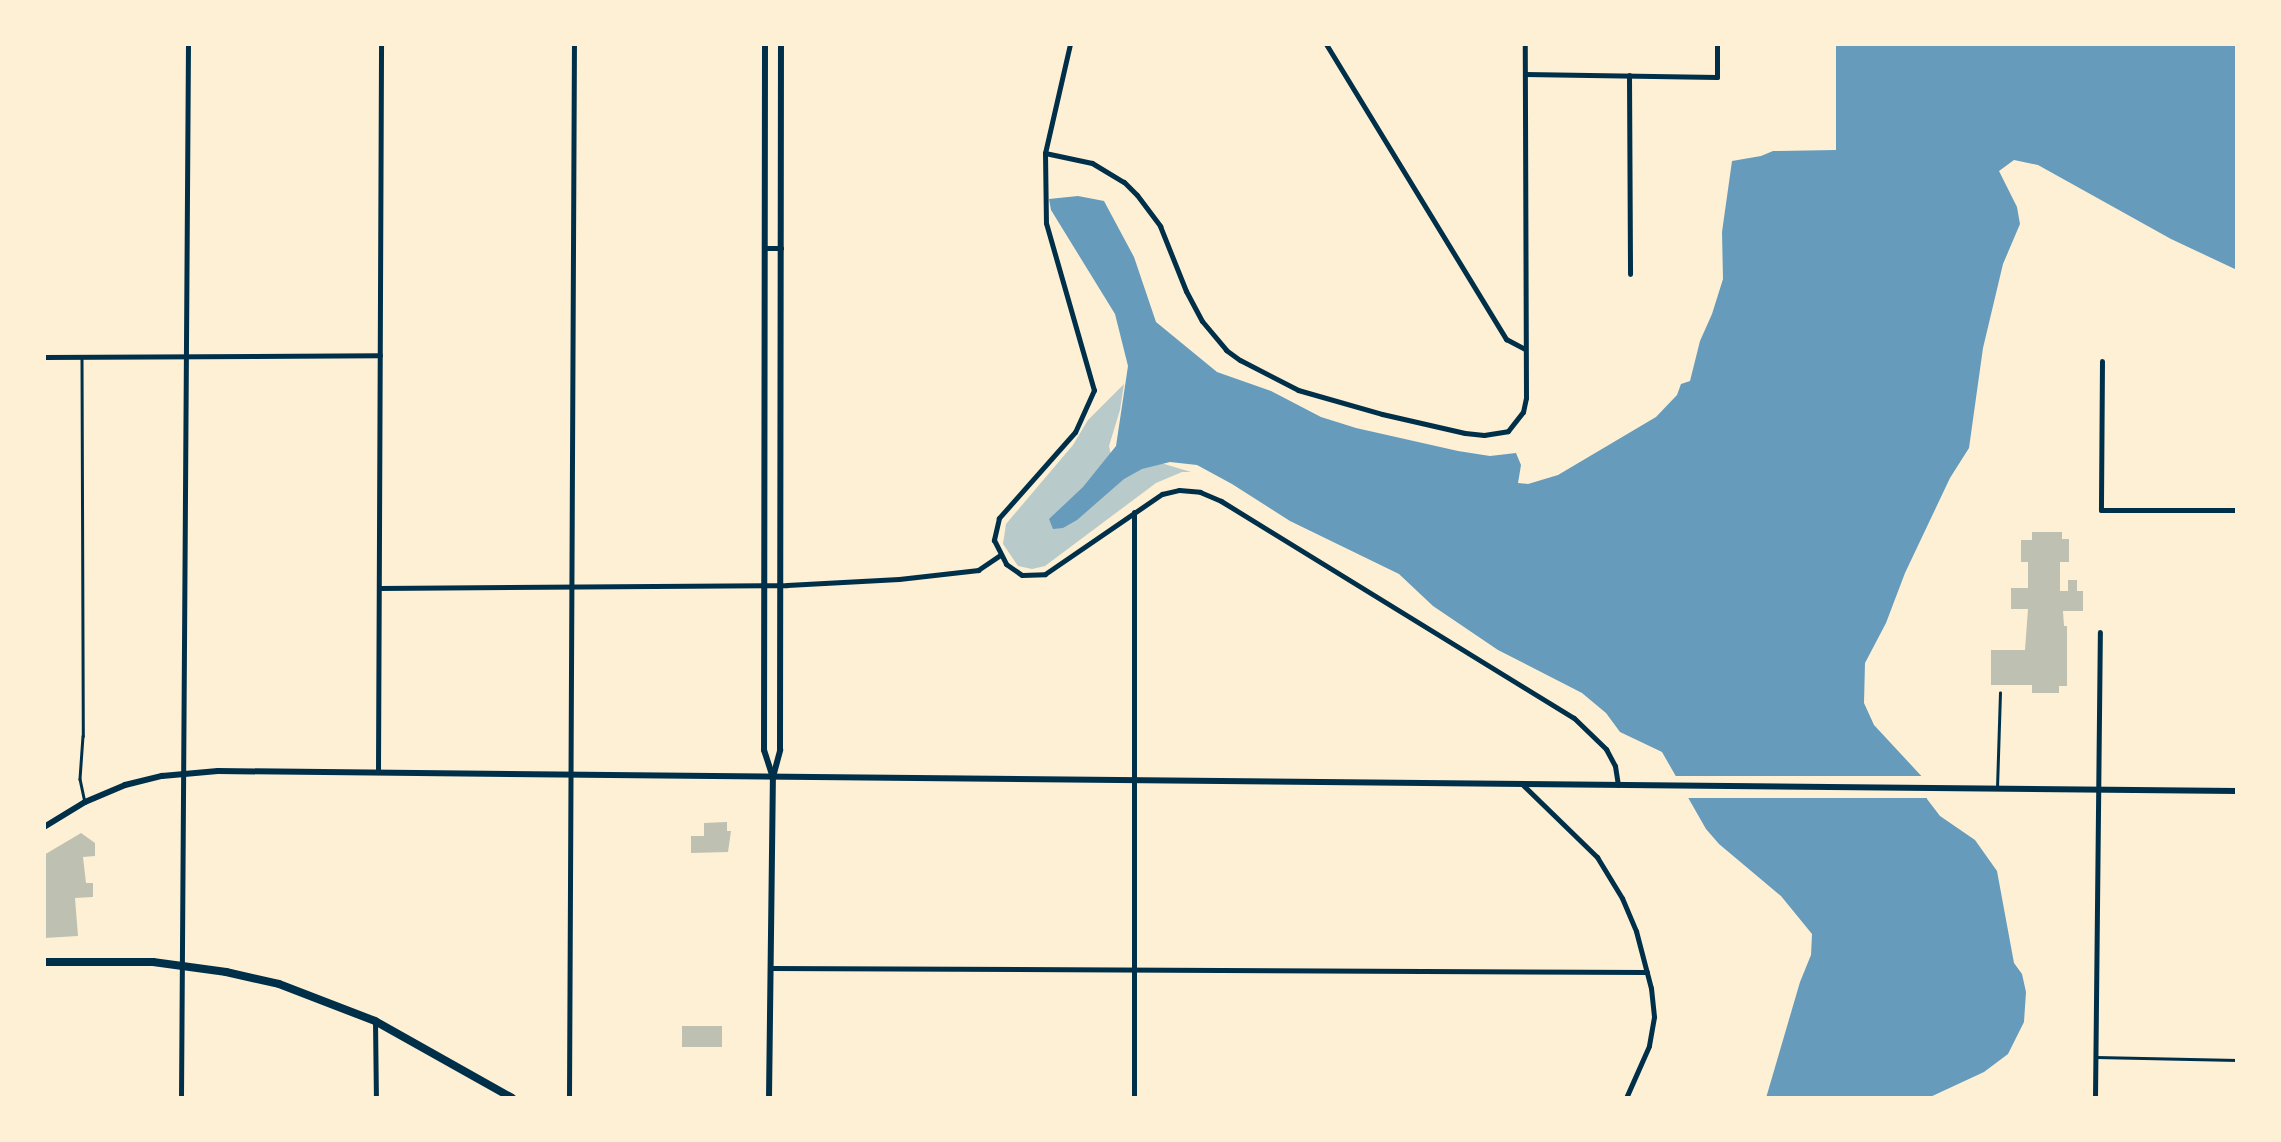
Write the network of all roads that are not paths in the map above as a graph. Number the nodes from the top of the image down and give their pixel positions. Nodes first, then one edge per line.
1 (188, 44) edge
2 (381, 44) edge
3 (574, 44) edge
4 (765, 44) edge
5 (781, 44) edge
6 (1070, 44) edge
7 (1326, 44) edge
8 (1525, 44) edge
9 (1717, 44) edge
10 (1525, 74) junction
11 (1629, 75) junction
12 (1045, 153) junction
13 (765, 248) junction
14 (781, 248) junction
15 (1630, 274) dead end
16 (1526, 349) junction
17 (380, 355) junction
18 (187, 356) junction
19 (44, 357) edge
20 (82, 357) junction
21 (2102, 361) dead end
22 (2237, 510) edge
23 (1135, 512) junction
24 (1000, 555) junction
25 (764, 585) junction
26 (780, 585) junction
27 (573, 586) junction
28 (379, 587) junction
29 (2100, 632) dead end
30 (2000, 693) dead end
31 (377, 772) junction
32 (183, 773) junction
33 (571, 775) junction
34 (773, 777) junction
35 (1135, 780) junction
36 (1522, 784) junction
37 (1618, 785) junction
38 (1997, 788) junction
39 (2098, 790) junction
40 (2237, 791) edge
41 (85, 802) junction
42 (44, 827) edge
43 (44, 962) edge
44 (183, 965) junction
45 (770, 968) junction
46 (1134, 968) junction
47 (1647, 972) junction
48 (375, 1021) junction
49 (2096, 1057) junction
50 (2237, 1060) edge
51 (181, 1098) edge
52 (376, 1098) edge
53 (512, 1098) edge
54 (569, 1098) edge
55 (769, 1098) edge
56 (1134, 1098) edge
57 (1626, 1098) edge
58 (2095, 1098) edge

1 - 18 street
2 - 17 street
3 - 27 street
4 - 13 street
5 - 14 street
6 - 12 street
7 - 16 street
8 - 10 street
9 - 11 street
10 - 11 street
10 - 16 street
11 - 15 street
12 - 16 street
12 - 24 street
13 - 14 street
13 - 25 street
14 - 26 street
17 - 18 street
17 - 28 street
18 - 20 street
18 - 32 street
19 - 20 street
20 - 41 lane
21 - 22 street
23 - 24 street
23 - 35 street
23 - 37 street
24 - 26 street
25 - 26 street
25 - 27 street
25 - 34 street
26 - 34 street
27 - 28 street
27 - 33 street
28 - 31 street
29 - 39 street
30 - 38 lane
31 - 32 street
31 - 33 street
32 - 41 street
32 - 44 street
33 - 34 street
33 - 54 street
34 - 35 street
34 - 45 street
35 - 36 street
35 - 46 street
36 - 37 street
36 - 47 street
37 - 38 street
38 - 39 street
39 - 40 street
39 - 49 street
41 - 42 street
43 - 44 main road
44 - 48 main road
44 - 51 street
45 - 46 street
45 - 55 street
46 - 47 street
46 - 56 street
47 - 57 street
48 - 52 street
48 - 53 main road
49 - 50 lane
49 - 58 street

